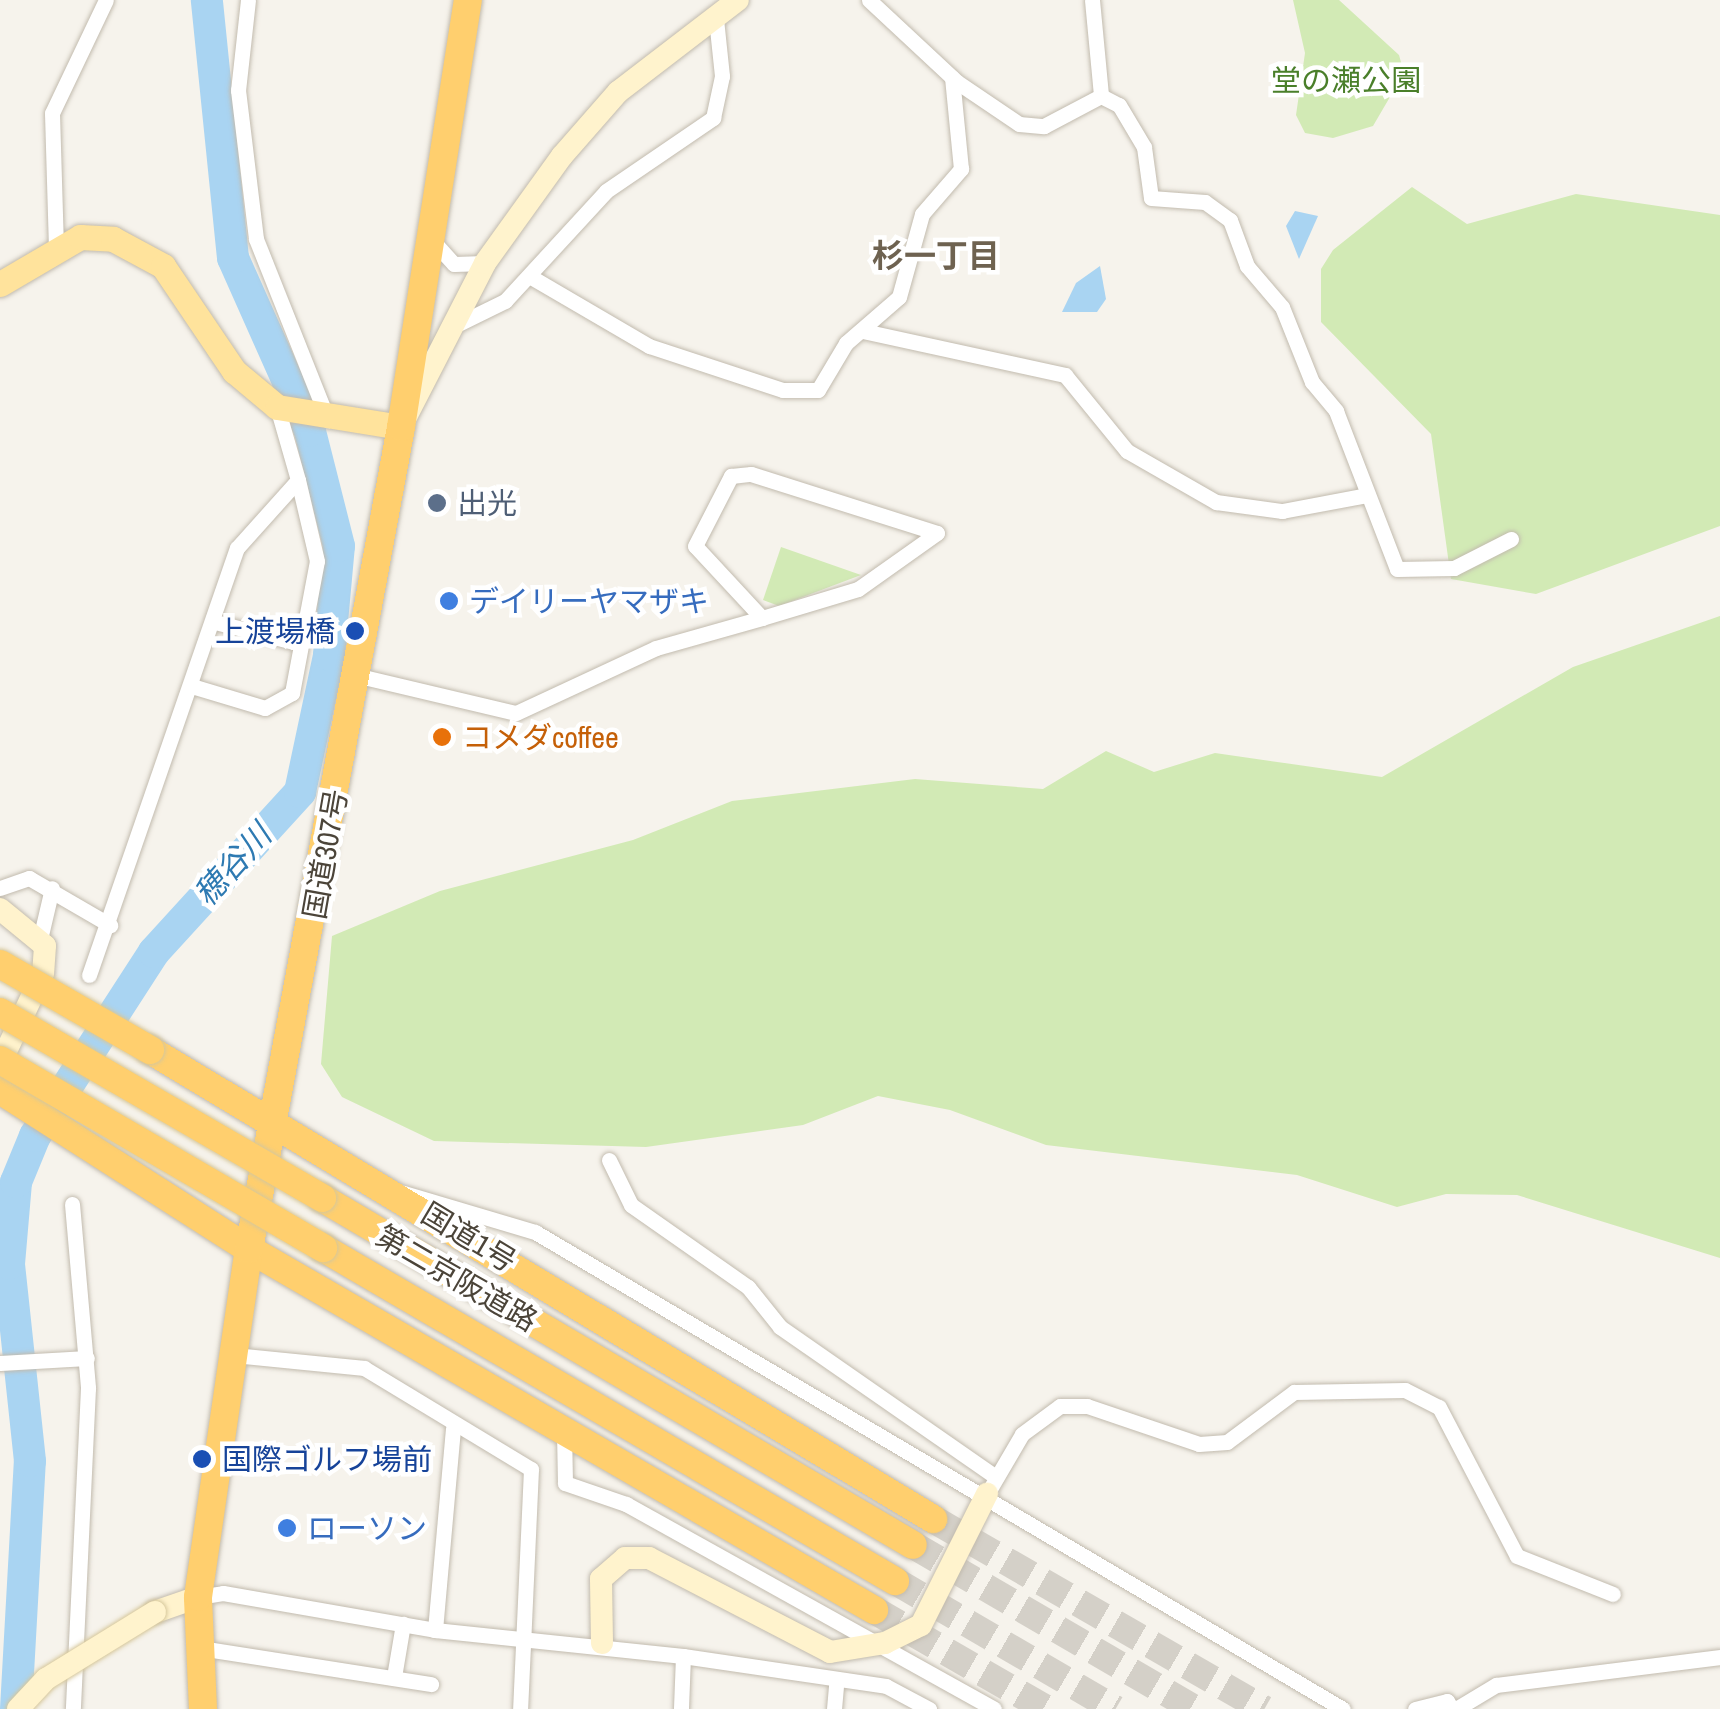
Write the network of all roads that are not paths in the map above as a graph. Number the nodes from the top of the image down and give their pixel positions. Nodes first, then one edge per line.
1 (106, 0) edge
2 (248, 0) edge
3 (468, 0) edge
4 (738, 0) edge
5 (869, 0) edge
6 (1092, 0) edge
7 (716, 19) junction
8 (952, 77) junction
9 (1101, 96) junction
10 (428, 233) junction
11 (56, 248) junction
12 (485, 264) junction
13 (532, 277) junction
14 (0, 284) edge
15 (456, 324) junction
16 (863, 331) junction
17 (277, 407) junction
18 (328, 420) junction
19 (401, 427) junction
20 (298, 480) junction
21 (1367, 495) junction
22 (1511, 538) dead end
23 (762, 618) junction
24 (215, 622) junction
25 (301, 644) junction
26 (355, 675) junction
27 (196, 687) junction
28 (0, 888) edge
29 (52, 888) junction
30 (0, 909) edge
31 (110, 925) junction
32 (40, 935) junction
33 (0, 964) edge
34 (89, 974) dead end
35 (0, 1012) edge
36 (0, 1062) edge
37 (0, 1090) edge
38 (276, 1123) junction
39 (609, 1160) dead end
40 (392, 1190) junction
41 (72, 1204) dead end
42 (249, 1249) junction
43 (234, 1354) junction
44 (87, 1358) junction
45 (2, 1363) edge
46 (454, 1429) junction
47 (564, 1431) junction
48 (992, 1486) junction
49 (933, 1519) tunnel mouth
50 (914, 1545) tunnel mouth
51 (895, 1581) tunnel mouth
52 (1613, 1594) dead end
53 (198, 1597) junction
54 (874, 1610) tunnel mouth
55 (403, 1624) junction
56 (435, 1630) junction
57 (526, 1640) junction
58 (602, 1643) junction
59 (885, 1643) junction
60 (200, 1648) junction
61 (684, 1656) junction
62 (1720, 1657) edge
63 (394, 1677) junction
64 (432, 1684) dead end
65 (836, 1684) junction
66 (18, 1709) edge
67 (74, 1709) edge
68 (203, 1709) edge
69 (520, 1709) edge
70 (681, 1709) edge
71 (834, 1709) edge
72 (929, 1709) edge
73 (994, 1709) edge
74 (1344, 1709) edge
75 (1415, 1709) edge
76 (1454, 1709) edge

1 - 11 street
2 - 18 street
3 - 10 highway, 国道307号
4 - 7 street
5 - 8 street
6 - 9 street
7 - 12 street
7 - 13 street
8 - 9 street
8 - 16 street
9 - 21 street
10 - 12 street
10 - 19 highway, 国道307号
11 - 14 main road
11 - 17 main road
12 - 15 street
13 - 15 street
13 - 16 street
15 - 19 street
16 - 21 street
17 - 18 main road
17 - 20 street
18 - 19 main road
19 - 26 highway, 国道307号
20 - 24 street
20 - 25 street
21 - 22 street
23 - 23 street
23 - 26 street
24 - 25 street
24 - 27 street
25 - 27 street
26 - 38 highway, 国道307号
27 - 31 street
28 - 29 street
29 - 31 street
29 - 32 street
30 - 32 street
31 - 34 street
32 - 36 street
33 - 38 highway, 国道1号, bridge
35 - 50 highway, 第二京阪道路, bridge
36 - 51 highway, 第二京阪道路, bridge
37 - 42 highway
38 - 40 highway, 国道1号
38 - 42 highway, 国道307号
39 - 48 street
40 - 48 street
40 - 49 highway, 国道1号
41 - 44 street
42 - 43 highway, 国道307号
42 - 47 highway
43 - 46 street
43 - 53 highway, 国道307号
44 - 45 street
44 - 67 street
46 - 56 street
46 - 57 street
47 - 54 highway
47 - 59 street
48 - 52 street
48 - 59 street
48 - 74 street
53 - 55 street
53 - 60 highway, 国道307号
53 - 66 street, bridge
55 - 56 street
55 - 63 street
56 - 57 street
57 - 58 street
57 - 69 street
58 - 59 street
58 - 61 street
59 - 73 street
60 - 63 street
60 - 68 highway, 国道307号
61 - 65 street
61 - 70 street
62 - 76 street
63 - 64 street
65 - 71 street
65 - 72 street
75 - 76 street

